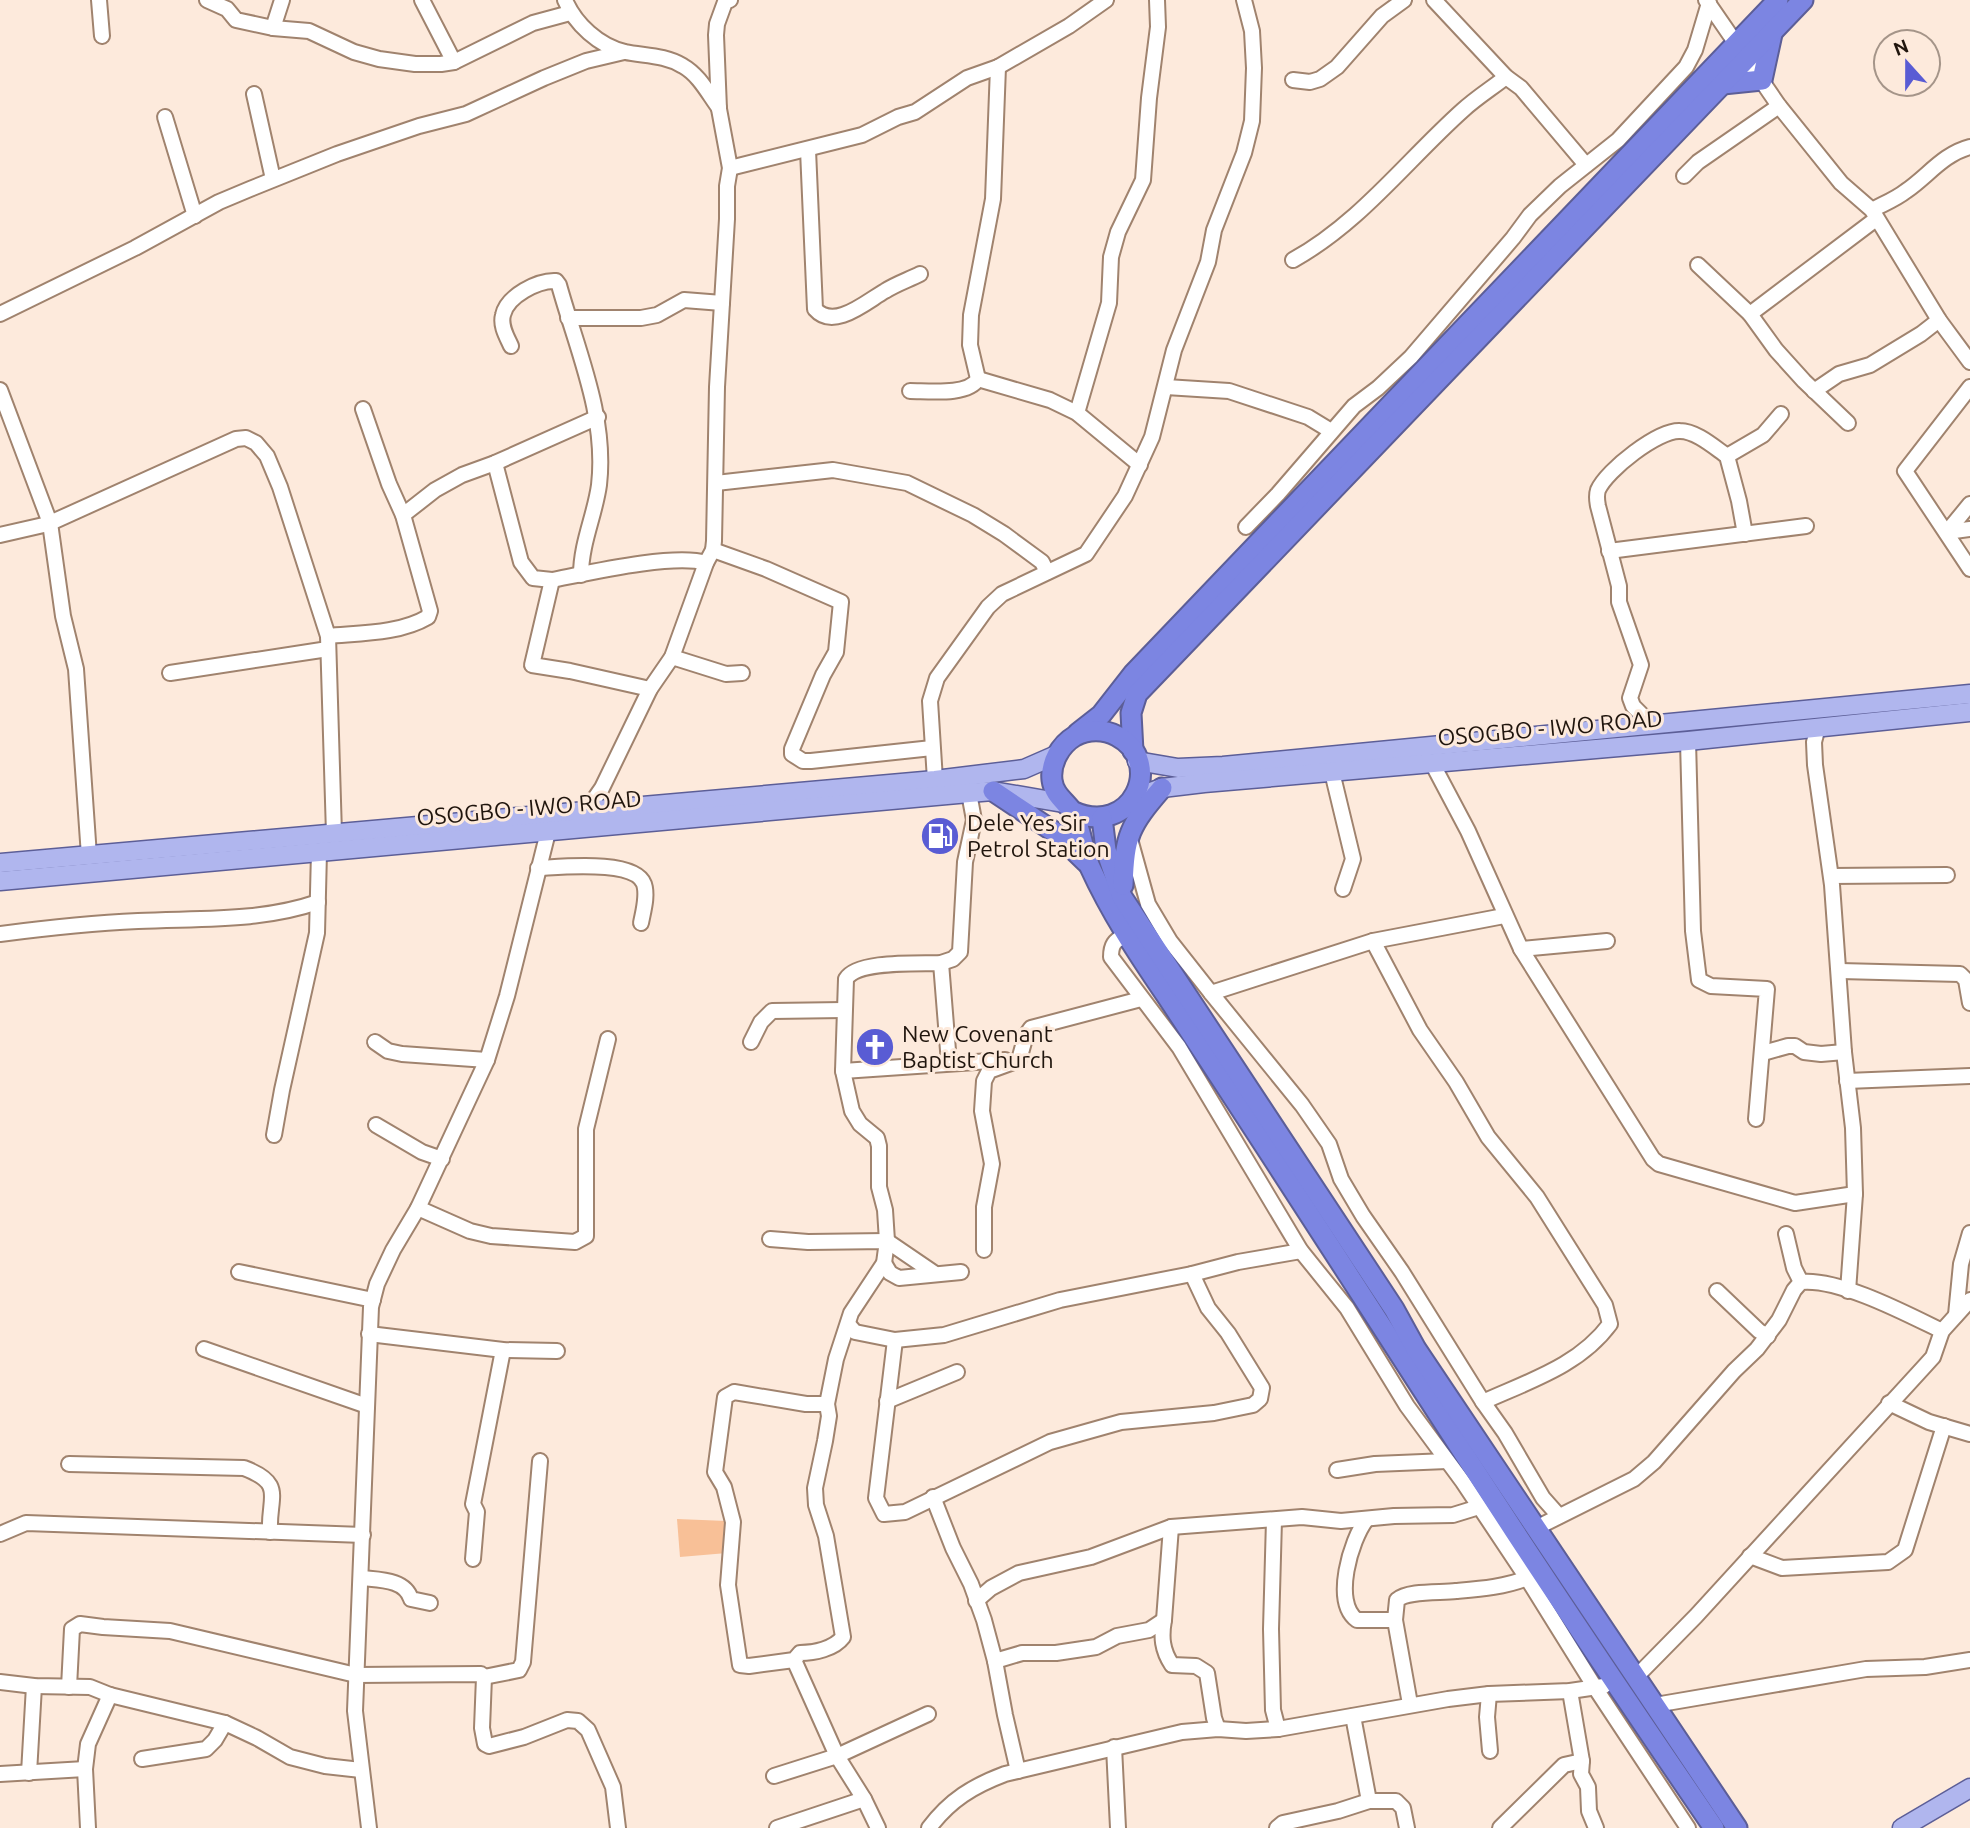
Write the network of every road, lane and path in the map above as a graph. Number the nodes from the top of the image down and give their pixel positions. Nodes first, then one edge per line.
1 (99, 0) edge
2 (207, 0) edge
3 (282, 0) edge
4 (422, 0) edge
5 (1107, 0) edge
6 (1157, 0) edge
7 (1244, 0) edge
8 (1404, 0) edge
9 (1434, 0) edge
10 (1778, 0) edge
11 (1803, 0) edge
12 (727, 1) edge
13 (1707, 2) edge
14 (567, 6) edge
15 (273, 28) junction
16 (1772, 32) junction
17 (102, 36) dead end
18 (1742, 51) junction
19 (624, 52) junction
20 (454, 62) junction
21 (998, 67) junction
22 (1506, 77) junction
23 (1293, 80) dead end
24 (1762, 80) junction
25 (1723, 83) junction
26 (254, 94) dead end
27 (1779, 106) junction
28 (719, 109) junction
29 (165, 117) dead end
30 (1970, 147) edge
31 (808, 150) junction
32 (1586, 165) junction
33 (730, 168) junction
34 (1684, 176) dead end
35 (273, 179) junction
36 (1874, 215) junction
37 (195, 216) junction
38 (1293, 260) dead end
39 (1699, 265) dead end
40 (920, 274) dead end
41 (722, 303) junction
42 (0, 314) edge
43 (1750, 314) junction
44 (568, 318) junction
45 (1939, 320) junction
46 (511, 346) dead end
47 (1970, 362) edge
48 (978, 379) junction
49 (1167, 381) junction
50 (1970, 387) edge
51 (0, 390) edge
52 (910, 391) dead end
53 (1814, 391) junction
54 (363, 409) dead end
55 (1077, 413) junction
56 (1781, 414) dead end
57 (598, 417) junction
58 (1848, 423) dead end
59 (1331, 431) junction
60 (1727, 456) junction
61 (495, 463) junction
62 (1140, 465) junction
63 (716, 484) junction
64 (1970, 504) edge
65 (403, 515) junction
66 (49, 523) junction
67 (1806, 526) dead end
68 (1246, 527) dead end
69 (1970, 529) edge
70 (1947, 532) junction
71 (1745, 534) junction
72 (0, 535) edge
73 (1609, 551) junction
74 (709, 556) junction
75 (1970, 569) edge
76 (1047, 572) junction
77 (581, 575) junction
78 (552, 580) junction
79 (328, 642) junction
80 (671, 657) junction
81 (170, 673) dead end
82 (742, 673) dead end
83 (650, 689) junction
84 (1970, 694) edge
85 (1970, 712) edge
86 (1651, 724) junction
87 (1818, 727) junction
88 (1072, 737) junction
89 (1688, 741) junction
90 (932, 748) junction
91 (1056, 755) junction
92 (1135, 756) junction
93 (1432, 762) junction
94 (1332, 772) junction
95 (935, 780) junction
96 (1162, 788) junction
97 (992, 791) junction
98 (969, 793) junction
99 (1135, 798) junction
100 (1067, 807) junction
101 (586, 811) junction
102 (1102, 818) junction
103 (548, 832) junction
104 (334, 834) junction
105 (1129, 834) junction
106 (318, 852) junction
107 (89, 856) junction
108 (0, 863) edge
109 (1089, 864) junction
110 (538, 868) junction
111 (1947, 875) dead end
112 (1831, 876) junction
113 (0, 881) edge
114 (1343, 889) dead end
115 (1122, 897) junction
116 (318, 902) junction
117 (1504, 916) junction
118 (641, 923) dead end
119 (0, 934) edge
120 (1125, 935) junction
121 (1373, 941) junction
122 (1607, 941) dead end
123 (1521, 949) junction
124 (941, 963) junction
125 (1840, 971) junction
126 (1212, 993) junction
127 (1141, 999) junction
128 (1970, 1003) edge
129 (844, 1010) junction
130 (608, 1039) dead end
131 (375, 1042) dead end
132 (751, 1042) dead end
133 (1844, 1052) junction
134 (1763, 1053) junction
135 (487, 1060) junction
136 (1019, 1060) junction
137 (949, 1063) junction
138 (842, 1071) junction
139 (1970, 1076) edge
140 (1847, 1082) junction
141 (1756, 1119) dead end
142 (376, 1125) dead end
143 (274, 1135) dead end
144 (442, 1159) junction
145 (1287, 1176) junction
146 (1265, 1190) junction
147 (1855, 1194) junction
148 (418, 1209) junction
149 (1970, 1233) edge
150 (1786, 1234) dead end
151 (770, 1239) dead end
152 (887, 1241) junction
153 (984, 1250) dead end
154 (1301, 1251) junction
155 (884, 1263) junction
156 (239, 1272) dead end
157 (961, 1272) dead end
158 (934, 1273) junction
159 (1192, 1274) junction
160 (1801, 1282) junction
161 (1717, 1291) dead end
162 (1848, 1291) junction
163 (373, 1300) junction
164 (1970, 1300) edge
165 (1386, 1315) junction
166 (1956, 1315) junction
167 (851, 1323) junction
168 (1942, 1331) junction
169 (369, 1334) junction
170 (1768, 1336) junction
171 (895, 1340) junction
172 (204, 1349) dead end
173 (503, 1350) junction
174 (557, 1351) dead end
175 (957, 1372) dead end
176 (887, 1401) junction
177 (1483, 1402) junction
178 (1889, 1403) junction
179 (827, 1404) junction
180 (367, 1406) junction
181 (1944, 1426) junction
182 (1970, 1434) edge
183 (540, 1461) dead end
184 (1447, 1461) junction
185 (69, 1464) dead end
186 (1337, 1470) dead end
187 (1471, 1479) junction
188 (933, 1497) junction
189 (1479, 1507) junction
190 (1559, 1516) junction
191 (1274, 1520) junction
192 (1366, 1520) junction
193 (1171, 1527) junction
194 (1536, 1528) junction
195 (270, 1532) junction
196 (0, 1534) edge
197 (363, 1535) junction
198 (1749, 1556) junction
199 (473, 1559) dead end
200 (362, 1578) junction
201 (1527, 1578) junction
202 (976, 1601) junction
203 (430, 1603) dead end
204 (1395, 1619) junction
205 (1164, 1620) junction
206 (794, 1660) junction
207 (1970, 1660) edge
208 (995, 1661) junction
209 (356, 1675) junction
210 (484, 1677) junction
211 (1636, 1677) junction
212 (0, 1682) edge
213 (34, 1686) junction
214 (1606, 1686) junction
215 (69, 1687) junction
216 (1570, 1691) junction
217 (1489, 1694) junction
218 (110, 1695) junction
219 (1410, 1704) junction
220 (1655, 1705) junction
221 (928, 1714) dead end
222 (1353, 1716) junction
223 (225, 1723) junction
224 (1218, 1729) junction
225 (1278, 1729) junction
226 (1114, 1747) junction
227 (1490, 1751) dead end
228 (837, 1756) junction
229 (142, 1759) dead end
230 (1582, 1761) junction
231 (85, 1769) junction
232 (361, 1770) junction
233 (1018, 1771) junction
234 (29, 1773) junction
235 (0, 1774) edge
236 (774, 1776) dead end
237 (1970, 1788) edge
238 (864, 1799) junction
239 (1369, 1801) junction
240 (88, 1828) edge
241 (369, 1828) edge
242 (618, 1828) edge
243 (777, 1828) edge
244 (878, 1828) edge
245 (929, 1828) edge
246 (1118, 1828) edge
247 (1277, 1828) edge
248 (1407, 1828) edge
249 (1500, 1828) edge
250 (1596, 1828) edge
251 (1688, 1828) edge
252 (1714, 1828) edge
253 (1737, 1828) edge
254 (1902, 1828) edge

1 - 17 street
2 - 15 street
3 - 15 street
4 - 20 street
5 - 21 street
6 - 55 street
7 - 49 street
8 - 23 street
9 - 22 street
10 - 18 highway
11 - 16 highway
12 - 28 street
13 - 18 street
13 - 32 street
14 - 19 street
14 - 20 street
15 - 20 street
16 - 18 highway
16 - 24 highway
18 - 24 street
18 - 25 highway
18 - 88 highway
19 - 28 street
19 - 35 street
21 - 31 street
21 - 48 street
22 - 32 street
22 - 38 street
24 - 25 highway
24 - 27 street
25 - 92 highway
26 - 35 street
27 - 34 street
27 - 36 street
28 - 33 street
29 - 37 street
30 - 36 street
31 - 33 street
31 - 40 street
32 - 59 street
33 - 41 street
35 - 37 street
36 - 43 street
36 - 45 street
37 - 42 street
39 - 43 street
41 - 44 street
41 - 63 street
43 - 53 street
44 - 46 street
44 - 57 street
45 - 47 street
45 - 53 street
48 - 52 street
48 - 55 street
49 - 59 street
49 - 62 street
50 - 70 street
51 - 66 street
53 - 58 street
54 - 65 street
55 - 62 street
56 - 60 street
57 - 61 street
57 - 77 street
59 - 68 street
60 - 71 street
60 - 73 street
61 - 65 street
61 - 78 street
62 - 76 street
63 - 74 street
63 - 76 street
64 - 70 street
65 - 79 street
66 - 72 street
66 - 79 street
66 - 107 street
67 - 71 street
69 - 70 street
70 - 75 street
71 - 73 street
73 - 86 street
74 - 77 street
74 - 80 street
74 - 90 street
76 - 90 street
77 - 78 street
78 - 83 street
79 - 81 street
79 - 104 street
80 - 82 street
80 - 83 street
83 - 101 street
84 - 86 main road, OSOGBO - IWO ROAD
85 - 87 main road, OSOGBO - IWO ROAD
86 - 92 main road, OSOGBO - IWO ROAD
87 - 89 main road, OSOGBO - IWO ROAD
87 - 112 street
88 - 91 highway
88 - 92 highway
89 - 93 main road, OSOGBO - IWO ROAD
89 - 134 street
90 - 95 street
91 - 95 main road, OSOGBO - IWO ROAD
91 - 100 highway
92 - 99 highway
93 - 94 main road, OSOGBO - IWO ROAD
93 - 117 street
94 - 96 main road, OSOGBO - IWO ROAD
94 - 114 street
95 - 101 main road, OSOGBO - IWO ROAD
96 - 99 main road, OSOGBO - IWO ROAD
96 - 105 highway
97 - 98 main road, OSOGBO - IWO ROAD
97 - 100 main road, OSOGBO - IWO ROAD
97 - 109 highway
98 - 103 main road, OSOGBO - IWO ROAD
98 - 124 street
99 - 102 highway
100 - 102 highway
100 - 109 highway
101 - 104 main road, OSOGBO - IWO ROAD
102 - 115 highway
103 - 106 main road, OSOGBO - IWO ROAD
103 - 110 street
104 - 107 main road, OSOGBO - IWO ROAD
105 - 115 highway
105 - 126 street
106 - 113 main road, OSOGBO - IWO ROAD
106 - 116 street
107 - 108 main road, OSOGBO - IWO ROAD
109 - 120 highway
110 - 118 street
110 - 135 street
111 - 112 street
112 - 125 street
115 - 165 highway
116 - 119 street
116 - 143 street
117 - 121 street
117 - 123 street
120 - 127 street
120 - 145 highway
121 - 126 street
121 - 177 street
122 - 123 street
123 - 147 street
124 - 129 street
124 - 137 street
125 - 128 street
125 - 133 street
126 - 177 street
127 - 136 street
127 - 146 street
129 - 132 street
129 - 138 street
130 - 148 street
131 - 135 street
133 - 134 street
133 - 140 street
134 - 141 street
135 - 144 street
136 - 137 street
136 - 153 street
137 - 138 street
138 - 152 street
139 - 140 street
140 - 147 street
142 - 144 street
144 - 148 street
145 - 146 street
145 - 165 highway
146 - 154 street
147 - 162 street
148 - 163 street
149 - 166 street
150 - 160 street
151 - 152 street
152 - 155 street
152 - 158 street
154 - 159 street
154 - 184 street
155 - 158 street
155 - 167 street
156 - 163 street
157 - 158 street
159 - 171 street
159 - 188 street
160 - 162 street
160 - 170 street
161 - 170 street
162 - 168 street
163 - 169 street
164 - 166 street
165 - 187 highway
165 - 194 highway
166 - 168 street
167 - 171 street
167 - 179 street
168 - 178 street
169 - 173 street
169 - 180 street
170 - 190 street
171 - 176 street
172 - 180 street
173 - 174 street
173 - 199 street
175 - 176 street
176 - 188 street
177 - 190 street
178 - 181 street
178 - 198 street
179 - 206 street
179 - 206 street
180 - 197 street
181 - 182 street
181 - 198 street
183 - 210 street
184 - 186 street
184 - 187 street
185 - 195 street
187 - 189 street
187 - 214 highway
188 - 202 street
189 - 192 street
189 - 201 street
190 - 194 street
191 - 192 street
191 - 193 street
191 - 225 street
192 - 204 street
193 - 202 street
193 - 205 street
194 - 211 highway
195 - 196 street
195 - 197 street
197 - 200 street
198 - 211 street
200 - 203 street
200 - 209 street
201 - 204 street
201 - 214 street
202 - 208 street
204 - 219 street
205 - 208 street
205 - 224 street
206 - 228 street
207 - 220 street
208 - 233 street
209 - 210 street
209 - 215 street
209 - 232 street
210 - 242 street
211 - 220 highway
212 - 213 street
213 - 215 street
213 - 234 street
214 - 216 street
214 - 251 street
214 - 252 highway
215 - 218 street
216 - 217 street
216 - 230 street
217 - 219 street
217 - 227 street
218 - 223 street
218 - 231 street
219 - 222 street
220 - 253 highway
221 - 228 street
222 - 225 street
222 - 239 street
223 - 229 street
223 - 232 street
224 - 225 street
224 - 226 street
226 - 233 street
226 - 246 street
228 - 236 street
228 - 238 street
230 - 249 street
230 - 250 street
231 - 234 street
231 - 240 street
232 - 241 street
233 - 245 street
234 - 235 street
237 - 254 main road
238 - 243 street
238 - 244 street
239 - 247 street
239 - 248 street

